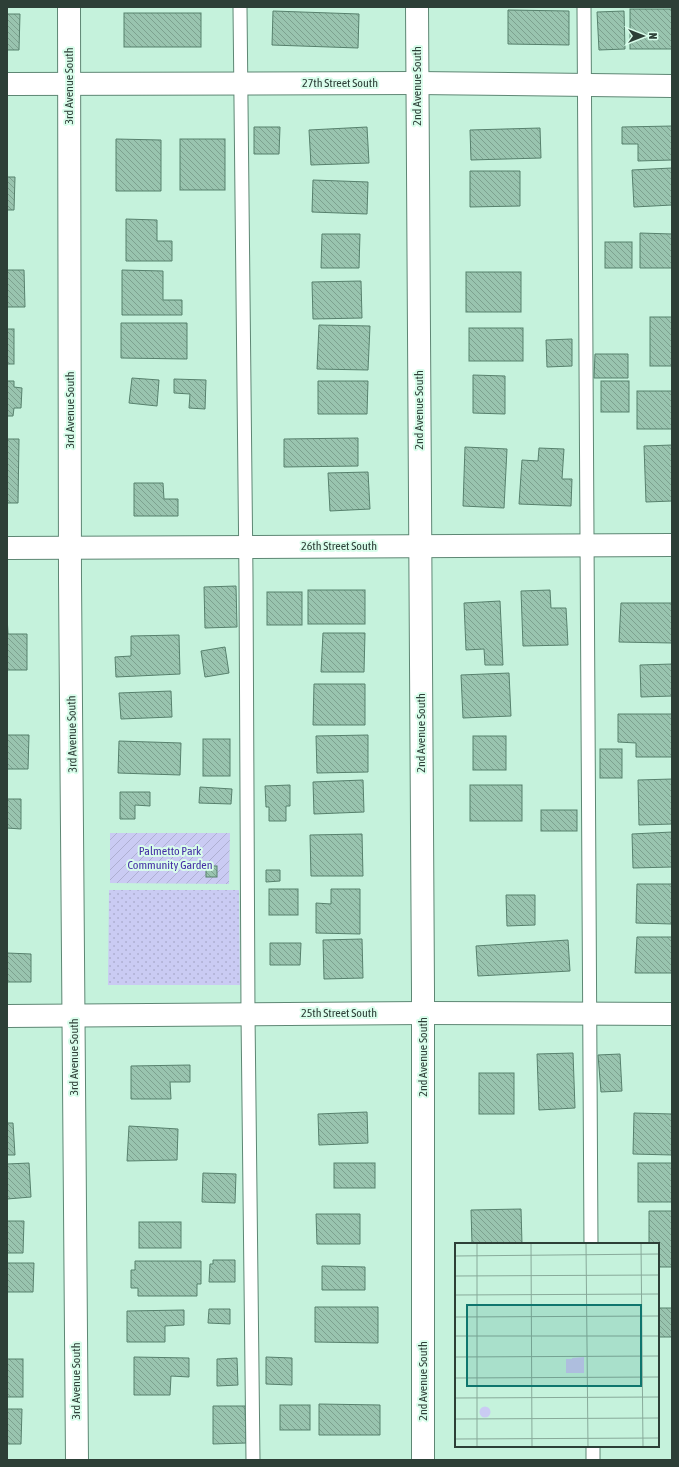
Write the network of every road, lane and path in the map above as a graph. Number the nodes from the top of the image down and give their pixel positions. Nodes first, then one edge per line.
1 (69, 7) edge
2 (240, 7) edge
3 (417, 7) edge
4 (584, 7) edge
5 (417, 83) junction
6 (7, 84) edge
7 (70, 84) junction
8 (241, 84) junction
9 (584, 85) junction
10 (672, 86) edge
11 (587, 545) junction
12 (672, 545) edge
13 (420, 546) junction
14 (70, 547) junction
15 (246, 547) junction
16 (7, 548) edge
17 (423, 1013) junction
18 (590, 1013) junction
19 (248, 1014) junction
20 (672, 1014) edge
21 (7, 1016) edge
22 (74, 1016) junction
23 (591, 1243) edge
24 (593, 1447) edge
25 (77, 1460) edge
26 (253, 1460) edge
27 (423, 1460) edge
28 (593, 1460) edge

1 - 7 street, 3rd Avenue South
2 - 8 lane
3 - 5 street, 2nd Avenue South
4 - 9 lane
5 - 8 street, 27th Street South
5 - 9 street, 27th Street South
5 - 13 street, 2nd Avenue South
6 - 7 street, 27th Street South
7 - 8 street, 27th Street South
7 - 14 street, 3rd Avenue South
8 - 15 lane
9 - 10 street, 27th Street South
9 - 11 lane
11 - 12 street, 26th Street South
11 - 13 street, 26th Street South
11 - 18 lane
13 - 15 street, 26th Street South
13 - 17 street, 2nd Avenue South
14 - 15 street, 26th Street South
14 - 16 street, 26th Street South
14 - 22 street, 3rd Avenue South
15 - 19 lane
17 - 18 street, 25th Street South
17 - 19 street, 25th Street South
17 - 27 street, 2nd Avenue South
18 - 20 street, 25th Street South
18 - 23 lane
19 - 22 street, 25th Street South
19 - 26 lane
21 - 22 street, 25th Street South
22 - 25 street, 3rd Avenue South
24 - 28 lane

